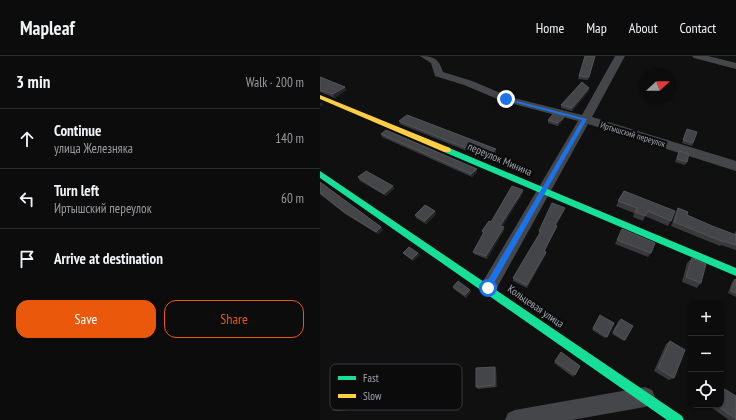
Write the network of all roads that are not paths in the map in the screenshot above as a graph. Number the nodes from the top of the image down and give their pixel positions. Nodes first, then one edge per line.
1 (425, 56) edge
2 (620, 56) edge
3 (698, 56) edge
4 (736, 66) edge
5 (320, 97) edge
6 (585, 119) junction
7 (736, 166) edge
8 (320, 174) edge
9 (545, 191) junction
10 (736, 272) edge
11 (488, 288) junction
12 (646, 397) junction
13 (515, 420) edge
14 (678, 420) edge

1 - 6 street, Иртышский переулок
2 - 6 street
3 - 4 street
5 - 9 street, переулок Минина
6 - 7 street, Иртышский переулок
6 - 9 street
8 - 11 street, Кольцевая улица
9 - 10 street, переулок Минина
9 - 11 street
11 - 12 street, Кольцевая улица
12 - 13 street
12 - 14 street, Кольцевая улица

